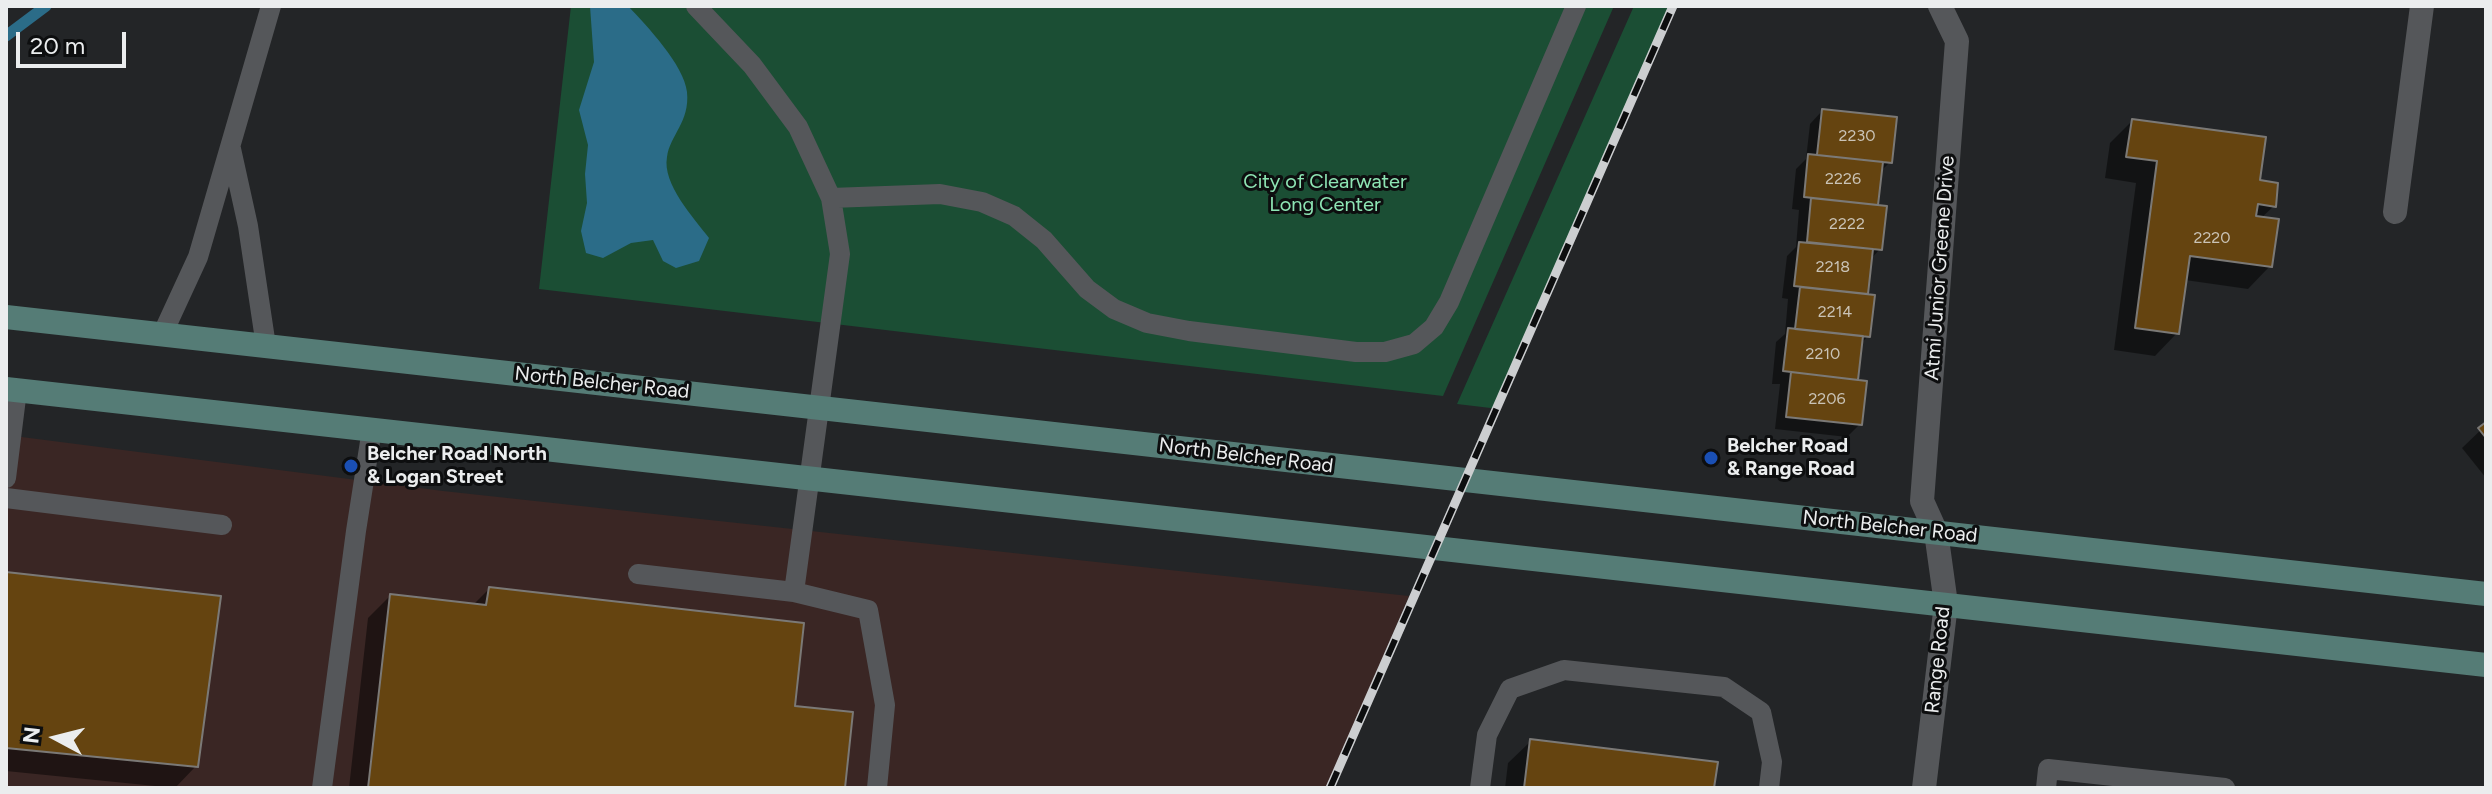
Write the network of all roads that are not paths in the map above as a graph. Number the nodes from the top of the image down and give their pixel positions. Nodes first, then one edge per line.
1 (271, 6) edge
2 (696, 6) edge
3 (1576, 6) edge
4 (1940, 6) edge
5 (2422, 6) edge
6 (231, 149) junction
7 (831, 198) junction
8 (2395, 212) dead end
9 (6, 317) edge
10 (162, 335) junction
11 (266, 346) junction
12 (11, 389) edge
13 (819, 407) junction
14 (372, 429) junction
15 (6, 478) edge
16 (809, 478) junction
17 (6, 498) edge
18 (222, 525) dead end
19 (1936, 532) junction
20 (638, 574) dead end
21 (794, 592) junction
22 (2486, 594) edge
23 (1946, 604) junction
24 (2486, 665) edge
25 (2047, 778) edge
26 (322, 788) edge
27 (877, 788) edge
28 (1480, 788) edge
29 (1769, 788) edge
30 (1924, 788) edge
31 (2225, 788) edge

1 - 6 lane
2 - 7 lane
3 - 7 lane
4 - 19 street, Atmi Junior Greene Drive
5 - 8 street
6 - 10 lane
6 - 11 lane
7 - 13 lane
9 - 10 main road, North Belcher Road
10 - 11 main road, North Belcher Road
11 - 13 main road, North Belcher Road
12 - 14 main road
12 - 15 lane
13 - 16 lane
13 - 19 main road, North Belcher Road
14 - 16 main road
14 - 26 lane
16 - 21 lane
16 - 23 main road
17 - 18 lane
19 - 22 main road, North Belcher Road
19 - 23 street, Range Road
20 - 21 lane
21 - 27 lane
23 - 24 main road
23 - 30 street, Range Road
25 - 31 lane
28 - 29 lane

